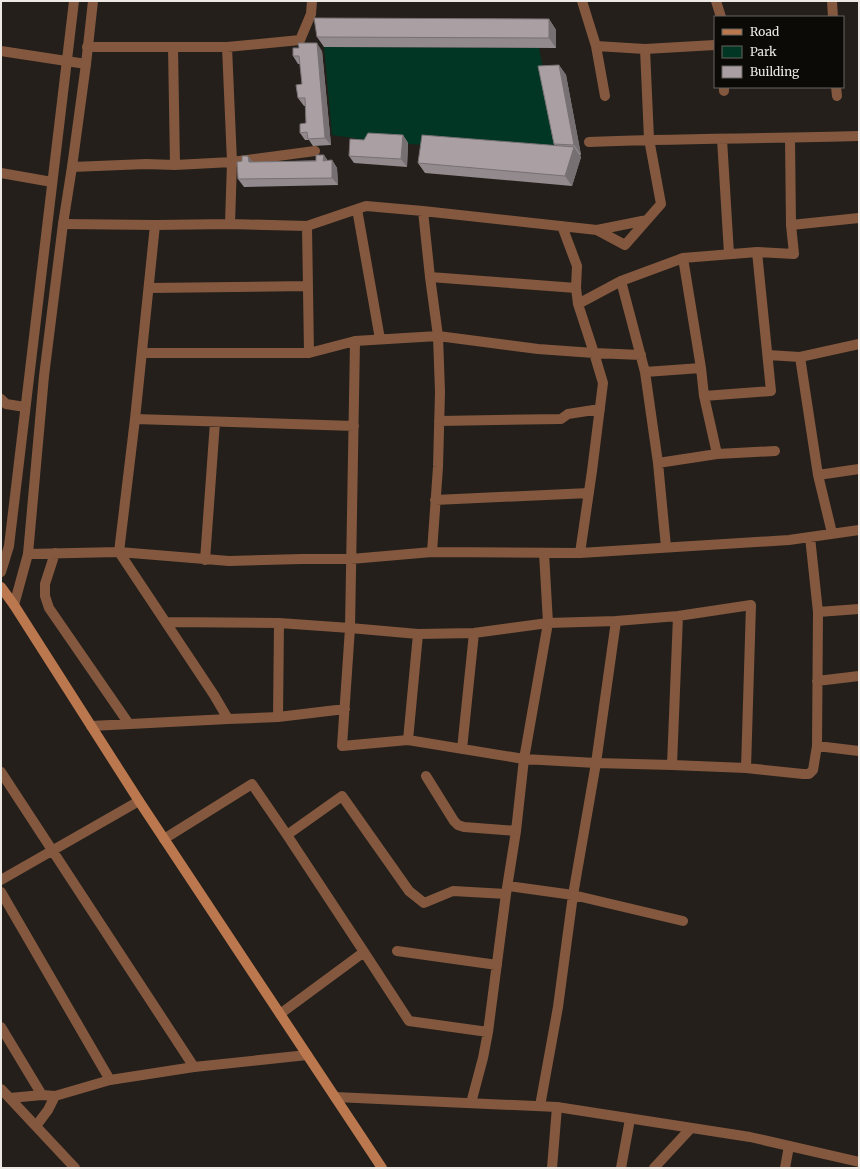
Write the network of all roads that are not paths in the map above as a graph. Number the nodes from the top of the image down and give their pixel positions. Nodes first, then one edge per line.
1 (74, 1) edge
2 (92, 1) edge
3 (312, 1) edge
4 (582, 1) edge
5 (716, 1) edge
6 (832, 1) edge
7 (721, 16) edge
8 (833, 16) edge
9 (714, 45) edge
10 (596, 46) junction
11 (87, 47) junction
12 (173, 47) junction
13 (227, 47) junction
14 (645, 49) junction
15 (1, 51) edge
16 (67, 61) junction
17 (86, 64) junction
18 (605, 96) dead end
19 (859, 136) edge
20 (722, 138) junction
21 (790, 138) junction
22 (649, 139) junction
23 (589, 142) dead end
24 (315, 152) dead end
25 (232, 162) junction
26 (175, 165) junction
27 (72, 167) junction
28 (1, 173) edge
29 (52, 182) junction
30 (357, 209) junction
31 (422, 211) junction
32 (859, 218) edge
33 (647, 220) junction
34 (63, 224) junction
35 (230, 224) junction
36 (791, 225) junction
37 (155, 226) junction
38 (307, 226) junction
39 (562, 226) junction
40 (597, 230) junction
41 (757, 252) junction
42 (729, 254) junction
43 (684, 258) junction
44 (430, 278) junction
45 (621, 281) junction
46 (308, 286) junction
47 (149, 288) junction
48 (576, 288) junction
49 (578, 304) junction
50 (438, 336) junction
51 (380, 339) junction
52 (355, 341) junction
53 (859, 344) edge
54 (142, 353) junction
55 (309, 353) junction
56 (594, 353) junction
57 (641, 355) junction
58 (768, 355) junction
59 (800, 357) junction
60 (701, 368) junction
61 (645, 372) junction
62 (704, 396) junction
63 (1, 399) edge
64 (25, 407) junction
65 (600, 409) junction
66 (135, 419) junction
67 (439, 421) junction
68 (215, 422) junction
69 (354, 426) junction
70 (775, 451) dead end
71 (717, 454) junction
72 (658, 464) junction
73 (859, 469) edge
74 (818, 475) junction
75 (589, 493) junction
76 (436, 500) junction
77 (859, 530) edge
78 (832, 533) junction
79 (810, 536) junction
80 (666, 548) junction
81 (119, 552) junction
82 (432, 552) junction
83 (55, 553) junction
84 (544, 553) junction
85 (580, 553) junction
86 (28, 554) junction
87 (351, 559) junction
88 (205, 560) junction
89 (1, 572) edge
90 (1, 587) edge
91 (14, 605) junction
92 (859, 609) edge
93 (818, 612) junction
94 (678, 616) junction
95 (166, 622) junction
96 (616, 622) junction
97 (279, 623) junction
98 (548, 623) junction
99 (350, 628) junction
100 (474, 633) junction
101 (418, 634) junction
102 (859, 676) edge
103 (817, 680) junction
104 (345, 708) junction
105 (278, 718) junction
106 (228, 719) junction
107 (129, 724) junction
108 (91, 726) junction
109 (408, 740) junction
110 (817, 746) junction
111 (462, 748) junction
112 (859, 751) edge
113 (524, 759) junction
114 (596, 763) junction
115 (672, 765) junction
116 (746, 768) junction
117 (1, 772) edge
118 (426, 776) dead end
119 (139, 801) junction
120 (516, 831) junction
121 (287, 835) junction
122 (164, 839) junction
123 (53, 850) junction
124 (1, 880) edge
125 (507, 890) junction
126 (1, 892) edge
127 (573, 895) junction
128 (683, 922) dead end
129 (397, 951) dead end
130 (364, 952) junction
131 (497, 964) junction
132 (280, 1014) junction
133 (1, 1027) edge
134 (488, 1032) junction
135 (307, 1055) junction
136 (194, 1067) junction
137 (110, 1080) junction
138 (1, 1088) edge
139 (42, 1095) junction
140 (55, 1096) junction
141 (335, 1097) junction
142 (10, 1098) junction
143 (471, 1103) junction
144 (540, 1106) junction
145 (556, 1107) junction
146 (630, 1118) junction
147 (36, 1126) junction
148 (692, 1128) junction
149 (790, 1146) junction
150 (859, 1162) edge
151 (75, 1168) edge
152 (382, 1168) edge
153 (552, 1168) edge
154 (621, 1168) edge
155 (654, 1168) edge
156 (785, 1168) edge

1 - 16 street
2 - 11 street
3 - 13 street
4 - 10 street
5 - 7 street
6 - 8 street
9 - 14 street
10 - 14 street
10 - 18 street
11 - 12 street
11 - 17 street
12 - 13 street
12 - 26 street
13 - 25 street
14 - 22 street
15 - 16 street
16 - 17 street
16 - 29 street
17 - 27 street
19 - 21 street
20 - 21 street
20 - 22 street
20 - 42 street
21 - 36 street
22 - 23 street
22 - 33 street
24 - 25 street
25 - 26 street
25 - 35 street
26 - 27 street
27 - 34 street
28 - 29 street
29 - 64 street
30 - 31 street
30 - 38 street
30 - 51 street
31 - 39 street
31 - 44 street
32 - 36 street
33 - 40 street
33 - 40 street
34 - 37 street
34 - 86 street
35 - 37 street
35 - 38 street
36 - 41 street
37 - 47 street
38 - 46 street
39 - 40 street
39 - 48 street
41 - 42 street
41 - 58 street
42 - 43 street
43 - 45 street
43 - 60 street
44 - 48 street
44 - 50 street
45 - 49 street
45 - 57 street
46 - 47 street
46 - 55 street
47 - 54 street
48 - 49 street
49 - 56 street
50 - 51 street
50 - 56 street
50 - 67 street
51 - 52 street
52 - 55 street
52 - 69 street
53 - 59 street
54 - 55 street
54 - 66 street
56 - 57 street
56 - 65 street
57 - 61 street
58 - 59 street
58 - 62 street
59 - 74 street
60 - 61 street
60 - 62 street
61 - 72 street
62 - 71 street
63 - 64 street
64 - 89 street
65 - 67 street
65 - 75 street
66 - 68 street
66 - 81 street
67 - 76 street
68 - 69 street
68 - 88 street
69 - 87 street
70 - 71 street
71 - 72 street
72 - 80 street
73 - 74 street
74 - 78 street
75 - 76 street
75 - 85 street
76 - 82 street
77 - 78 street
78 - 79 street
79 - 80 street
79 - 93 street
80 - 85 street
81 - 83 street
81 - 88 street
81 - 95 street
82 - 84 street
82 - 87 street
83 - 86 street
83 - 107 street
84 - 85 street
84 - 98 street
86 - 91 street
87 - 88 street
87 - 99 street
90 - 91 main road
91 - 108 main road
92 - 93 street
93 - 103 street
94 - 96 street
94 - 115 street
94 - 116 street
95 - 97 street
95 - 106 street
96 - 98 street
96 - 114 street
97 - 99 street
97 - 105 street
98 - 100 street
98 - 113 street
99 - 101 street
99 - 104 street
100 - 101 street
100 - 111 street
101 - 109 street
102 - 103 street
103 - 110 street
104 - 105 street
104 - 109 street
105 - 106 street
106 - 107 street
107 - 108 street
108 - 119 main road
109 - 111 street
110 - 112 street
110 - 116 street
111 - 113 street
113 - 114 street
113 - 120 street
114 - 115 street
114 - 127 street
115 - 116 street
117 - 123 street
118 - 120 street
119 - 122 main road
119 - 123 street
120 - 125 street
121 - 122 street
121 - 125 street
121 - 130 street
122 - 132 main road
123 - 124 street
123 - 136 street
125 - 127 street
125 - 131 street
126 - 137 street
127 - 128 street
127 - 144 street
129 - 131 street
130 - 132 street
130 - 134 street
131 - 134 street
132 - 135 main road
133 - 139 street
134 - 143 street
135 - 136 street
135 - 141 main road
136 - 137 street
137 - 140 street
138 - 142 street
139 - 140 street
139 - 142 street
140 - 147 street
141 - 143 street
141 - 152 main road
142 - 147 street
143 - 144 street
144 - 145 street
145 - 146 street
145 - 153 street
146 - 148 street
146 - 154 street
147 - 151 street
148 - 149 street
148 - 155 street
149 - 150 street
149 - 156 street

